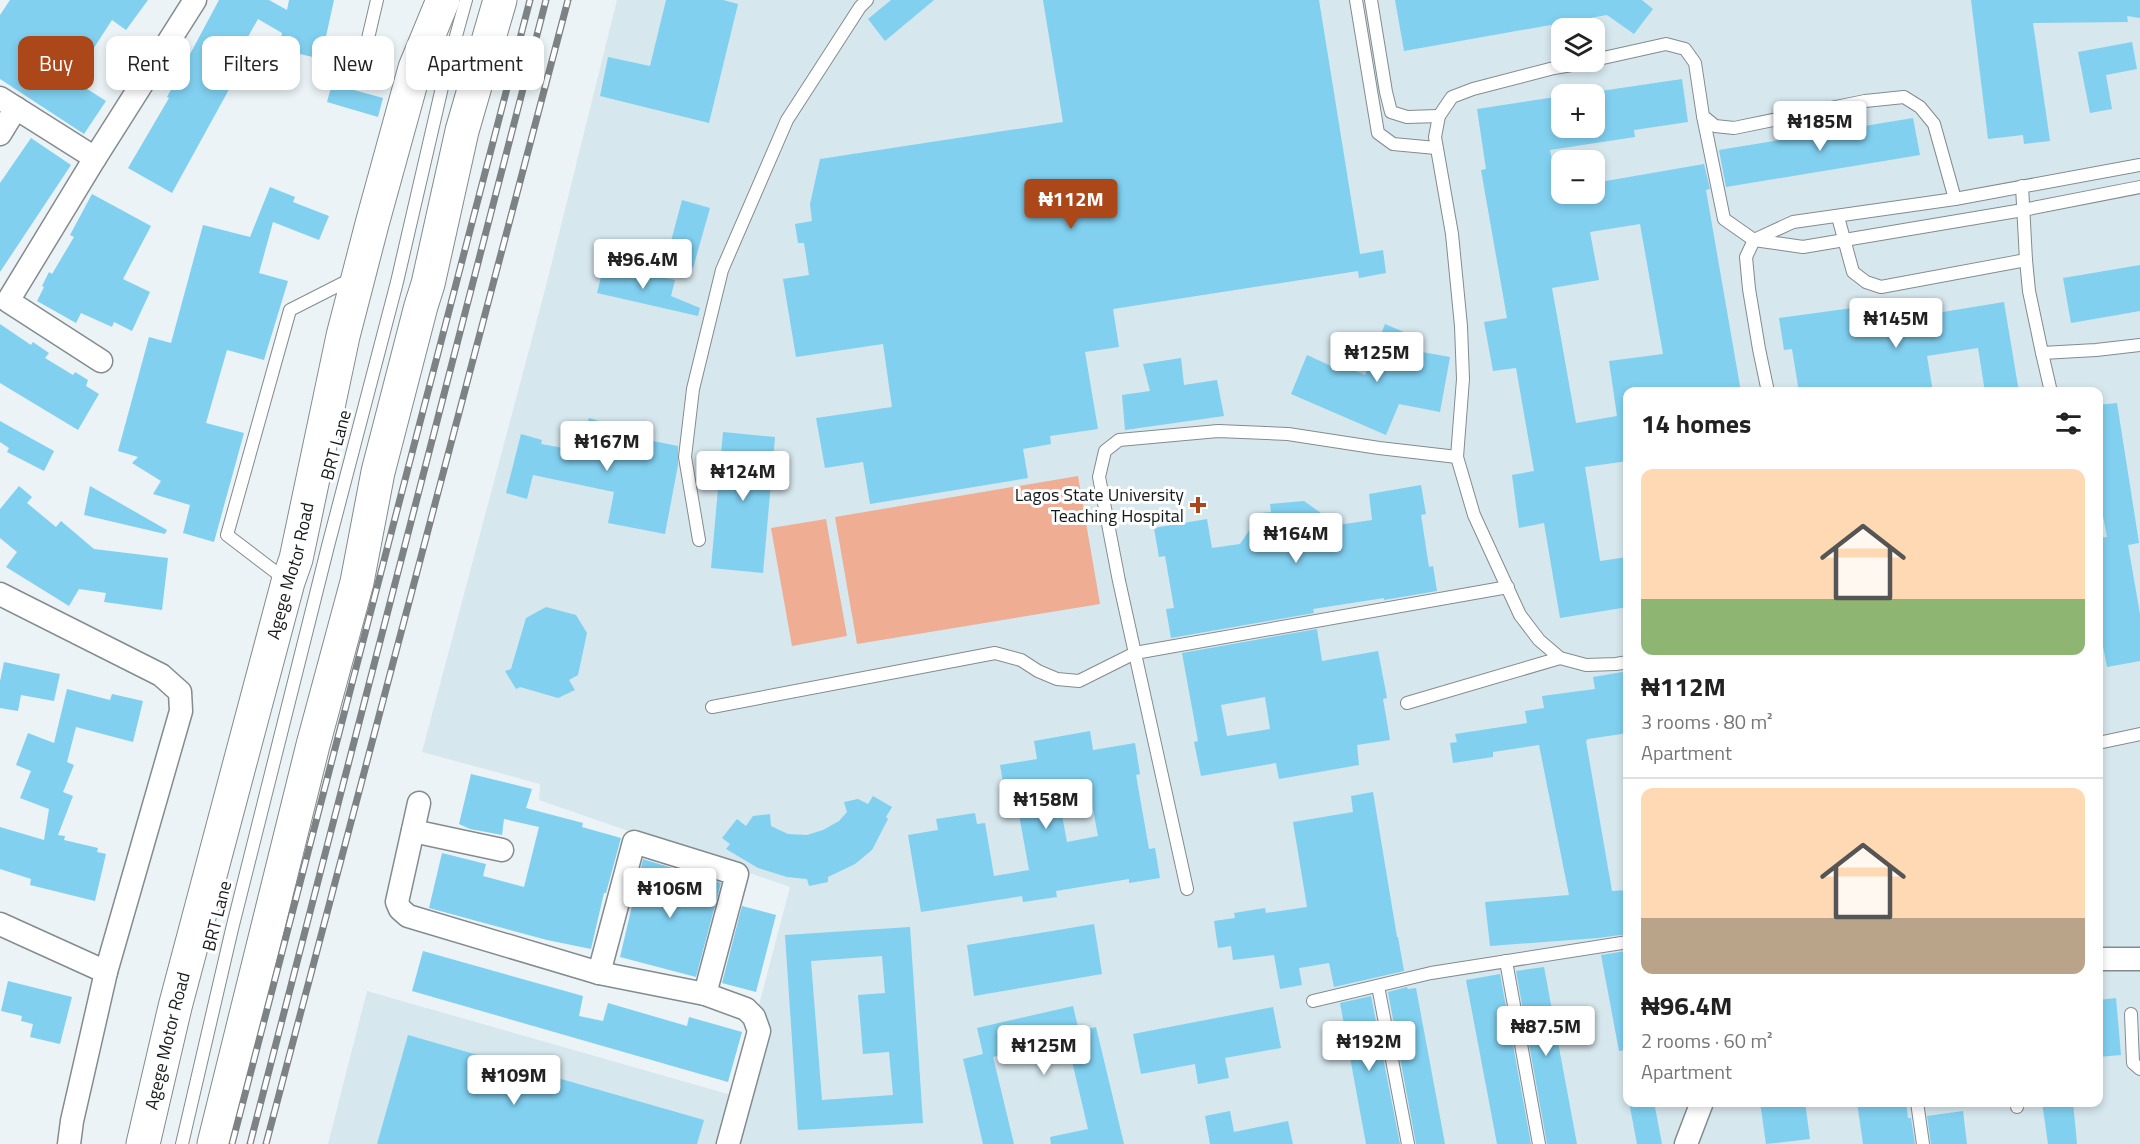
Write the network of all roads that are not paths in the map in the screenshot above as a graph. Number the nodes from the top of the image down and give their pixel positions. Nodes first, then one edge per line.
1 (377, 0) edge
2 (428, 0) edge
3 (443, 0) edge
4 (466, 0) edge
5 (500, 0) edge
6 (867, 0) edge
7 (1356, 0) edge
8 (1371, 0) edge
9 (190, 2) edge
10 (369, 36) edge
11 (421, 36) edge
12 (428, 36) edge
13 (1605, 58) edge
14 (1551, 69) edge
15 (409, 90) edge
16 (8, 103) edge
17 (1439, 116) junction
18 (1703, 116) junction
19 (0, 134) edge
20 (1436, 148) junction
21 (95, 158) junction
22 (2140, 165) edge
23 (2022, 186) junction
24 (2140, 187) edge
25 (1955, 199) junction
26 (2023, 210) junction
27 (1838, 217) junction
28 (1754, 240) junction
29 (1845, 242) junction
30 (2026, 260) junction
31 (359, 275) junction
32 (2140, 345) edge
33 (2042, 353) junction
34 (101, 360) dead end
35 (1767, 387) edge
36 (2050, 387) edge
37 (1457, 457) junction
38 (699, 540) dead end
39 (288, 582) junction
40 (1508, 587) junction
41 (0, 594) edge
42 (1135, 653) junction
43 (1560, 658) junction
44 (1623, 663) edge
45 (1407, 703) dead end
46 (712, 707) dead end
47 (2140, 734) edge
48 (2103, 742) edge
49 (419, 803) dead end
50 (413, 831) junction
51 (502, 850) dead end
52 (1187, 889) dead end
53 (0, 924) edge
54 (1623, 943) edge
55 (2103, 959) edge
56 (2140, 959) edge
57 (1506, 961) junction
58 (106, 972) junction
59 (599, 973) junction
60 (1378, 986) junction
61 (705, 994) junction
62 (1314, 1002) dead end
63 (2131, 1014) dead end
64 (2140, 1069) edge
65 (1700, 1107) edge
66 (1918, 1107) edge
67 (69, 1144) edge
68 (143, 1144) edge
69 (182, 1144) edge
70 (214, 1144) edge
71 (728, 1144) edge
72 (1408, 1144) edge
73 (1539, 1144) edge
74 (1686, 1144) edge
75 (1923, 1144) edge

1 - 10 lane
2 - 11 highway
3 - 12 highway, Agege Motor Road
4 - 69 lane, BRT Lane
5 - 70 highway
6 - 38 lane
7 - 20 lane
8 - 17 lane
9 - 21 street
13 - 18 lane
14 - 17 lane
15 - 31 highway, Agege Motor Road
16 - 19 street
16 - 21 street
17 - 20 lane
18 - 25 lane
18 - 28 lane
20 - 37 lane
21 - 34 street
22 - 23 lane
23 - 25 lane
23 - 26 lane
24 - 26 lane
25 - 27 lane
26 - 29 lane
26 - 30 lane
27 - 28 lane
27 - 29 lane
28 - 29 lane
28 - 35 lane
29 - 30 lane
30 - 33 lane
31 - 39 highway, Agege Motor Road
31 - 39 lane
32 - 33 lane
33 - 36 lane
37 - 40 lane
37 - 42 lane
39 - 68 highway, Agege Motor Road
40 - 42 lane
40 - 43 lane
41 - 58 street
42 - 46 lane
42 - 52 lane
43 - 44 lane
43 - 45 lane
47 - 48 lane
49 - 50 street
50 - 51 street
50 - 59 street
53 - 58 street
54 - 57 lane
55 - 56 street
57 - 60 lane
57 - 73 lane
58 - 67 street
59 - 61 street
59 - 61 street
60 - 62 lane
60 - 72 lane
61 - 71 street
63 - 64 lane
65 - 74 street
66 - 75 lane

